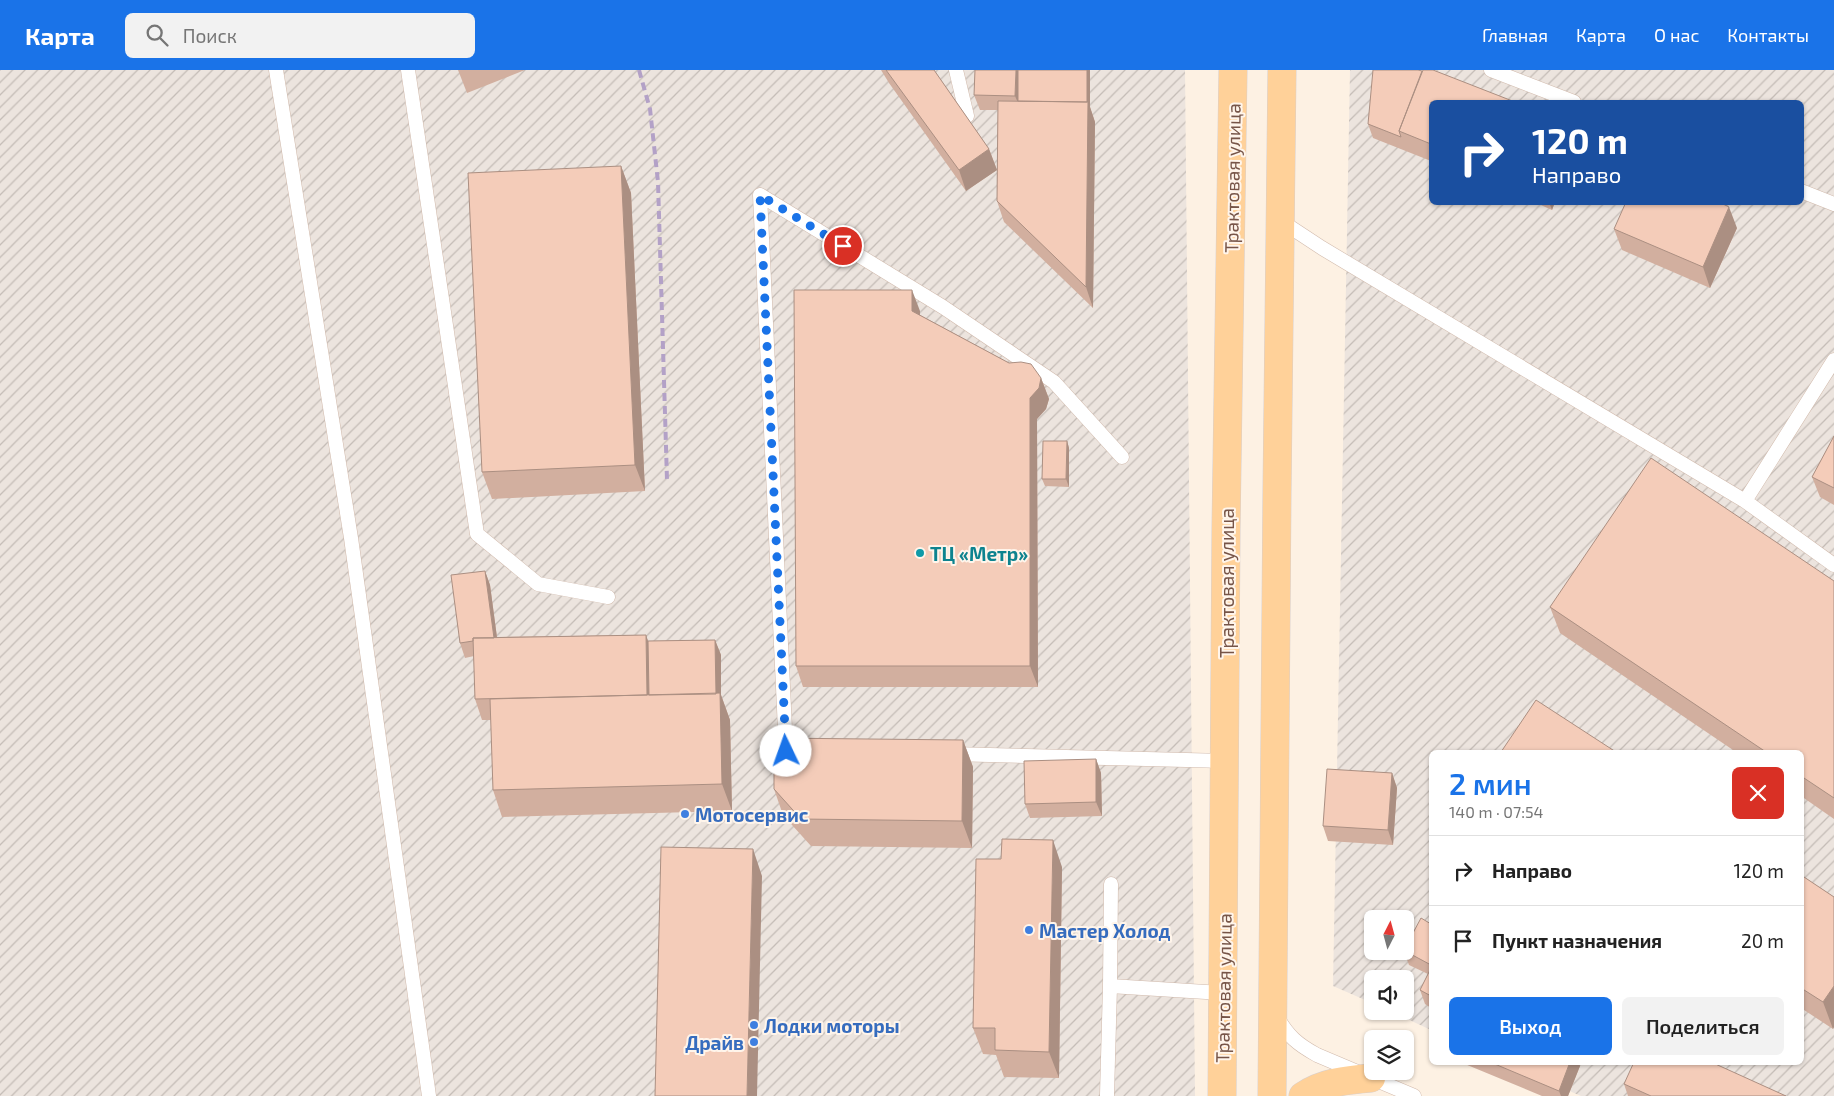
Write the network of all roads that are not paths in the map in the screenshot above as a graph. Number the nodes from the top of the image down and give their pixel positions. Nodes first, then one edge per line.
1 (276, 70) edge
2 (408, 70) edge
3 (956, 70) edge
4 (1233, 70) edge
5 (1282, 70) edge
6 (1491, 70) edge
7 (1569, 100) edge
8 (967, 116) edge
9 (1804, 192) edge
10 (1834, 204) edge
11 (1281, 221) junction
12 (1834, 360) edge
13 (1122, 457) dead end
14 (1746, 501) junction
15 (1834, 565) edge
16 (608, 597) dead end
17 (806, 751) edge
18 (934, 754) edge
19 (1226, 761) junction
20 (1111, 884) dead end
21 (1110, 986) junction
22 (1222, 993) junction
23 (1273, 1010) junction
24 (1364, 1075) edge
25 (1364, 1079) edge
26 (1375, 1080) edge
27 (1107, 1095) edge
28 (1407, 1095) edge
29 (429, 1096) edge
30 (1222, 1096) edge
31 (1272, 1096) edge
32 (1303, 1096) edge

1 - 29 lane
2 - 16 lane
3 - 8 lane
4 - 19 main road, Трактовая улица
5 - 11 main road
6 - 7 lane
9 - 10 lane
11 - 14 lane
11 - 23 main road
12 - 14 lane
13 - 17 lane
14 - 15 lane
18 - 19 lane
19 - 22 main road, Трактовая улица
20 - 21 lane
21 - 22 lane
21 - 27 lane
22 - 30 main road, Трактовая улица
23 - 24 lane
23 - 31 main road
25 - 32 main road
26 - 28 lane

